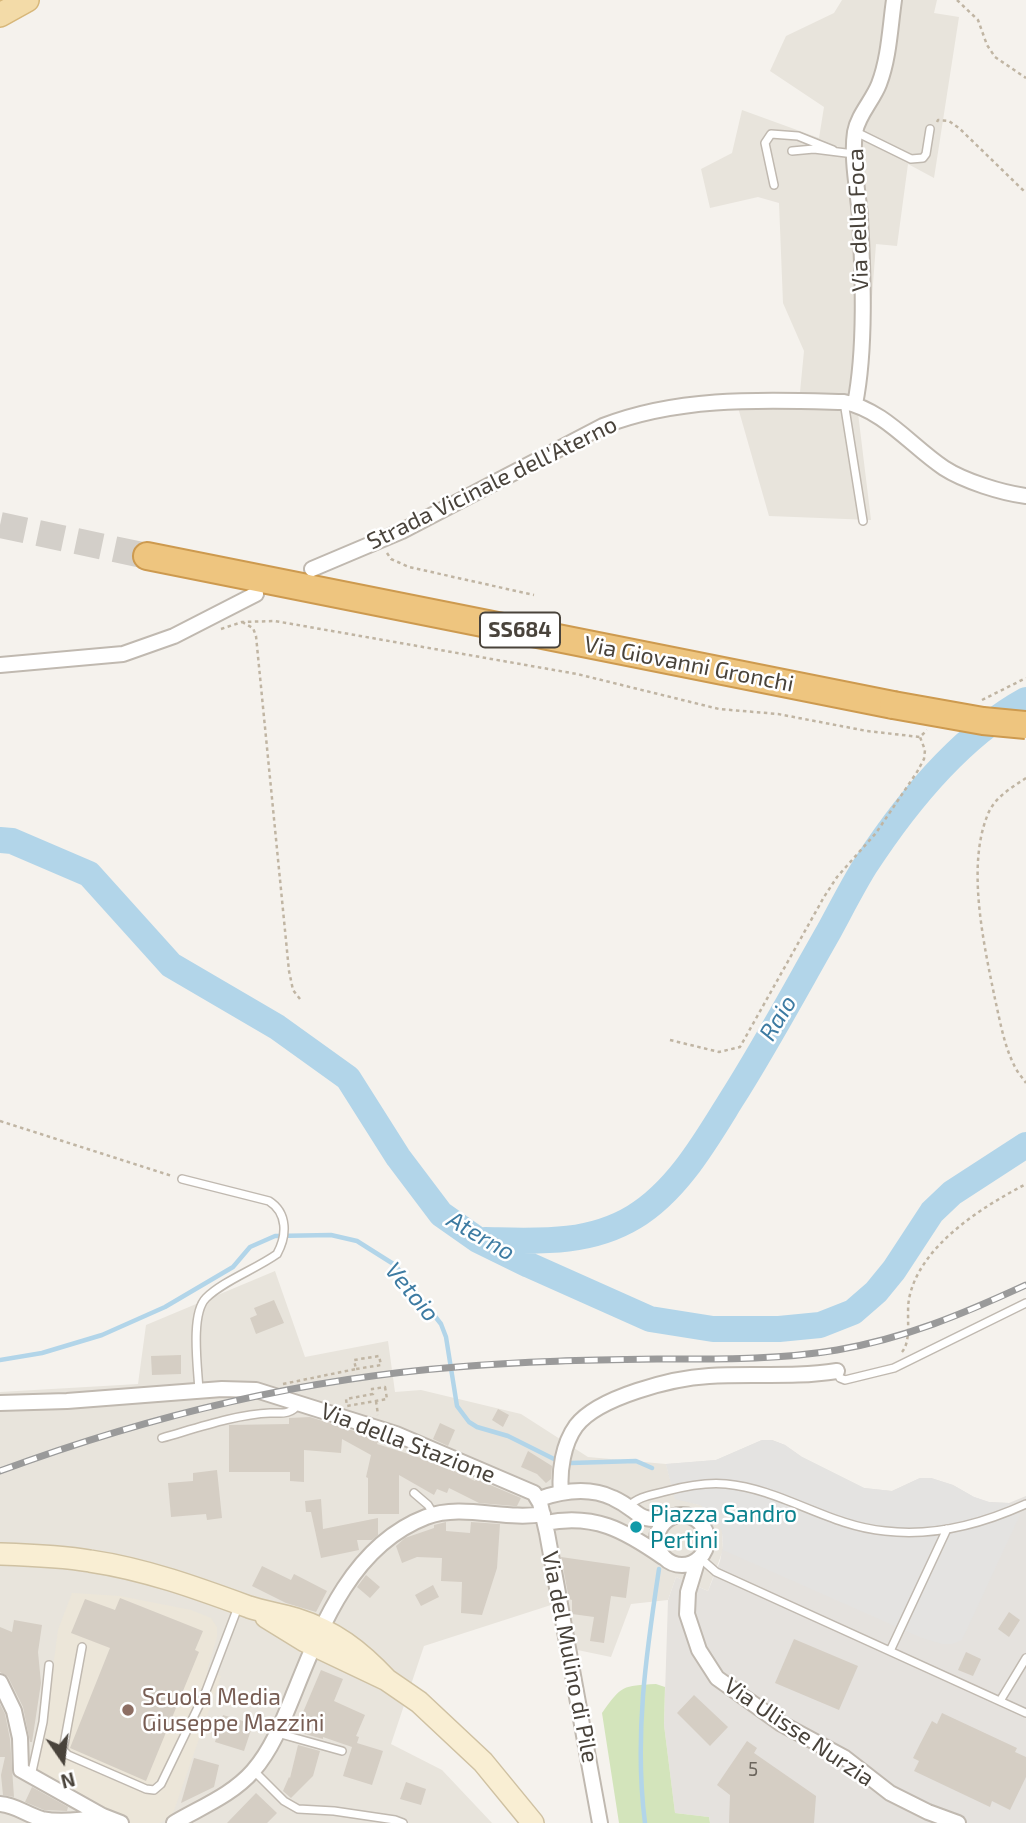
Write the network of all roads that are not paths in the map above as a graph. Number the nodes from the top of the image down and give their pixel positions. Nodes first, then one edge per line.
1 (27, 0) edge
2 (894, 0) edge
3 (0, 15) edge
4 (930, 129) road end
5 (855, 132) junction
6 (833, 150) junction
7 (792, 151) dead end
8 (855, 154) junction
9 (774, 185) dead end
10 (850, 403) junction
11 (1026, 496) edge
12 (863, 521) dead end
13 (147, 556) tunnel mouth
14 (312, 569) dead end
15 (256, 594) dead end
16 (0, 665) edge
17 (1026, 725) edge
18 (182, 1179) road end
19 (1026, 1303) edge
20 (837, 1371) joint
21 (199, 1391) junction
22 (0, 1403) edge
23 (299, 1403) junction
24 (162, 1438) dead end
25 (414, 1493) dead end
26 (561, 1493) junction
27 (538, 1499) junction
28 (1026, 1504) edge
29 (628, 1507) junction
30 (434, 1515) junction
31 (672, 1517) junction
32 (544, 1519) junction
33 (615, 1528) junction
34 (947, 1529) junction
35 (0, 1554) edge
36 (663, 1557) junction
37 (699, 1558) junction
38 (246, 1605) junction
39 (318, 1637) junction
40 (82, 1647) dead end
41 (890, 1651) junction
42 (1026, 1658) edge
43 (49, 1665) dead end
44 (0, 1682) edge
45 (1000, 1701) junction
46 (1026, 1713) edge
47 (278, 1732) junction
48 (342, 1751) dead end
49 (254, 1770) junction
50 (31, 1776) junction
51 (0, 1804) edge
52 (103, 1816) junction
53 (599, 1820) edge
54 (52, 1822) edge
55 (75, 1822) edge
56 (121, 1823) edge
57 (174, 1823) edge
58 (403, 1823) edge
59 (533, 1823) edge
60 (958, 1823) edge

1 - 3 main road
2 - 5 street, Via della Foca
4 - 5 lane
5 - 8 street, Via della Foca
6 - 7 lane
6 - 8 lane
6 - 9 lane
8 - 10 street, Via della Foca
10 - 11 street, Strada Vicinale dell'Aterno
10 - 12 lane
10 - 14 street, Strada Vicinale dell'Aterno
13 - 17 highway, Via Giovanni Gronchi / SS684, bridge
15 - 16 street
18 - 21 lane
19 - 20 lane
20 - 26 street
21 - 22 street, Via della Stazione
21 - 23 street, Via della Stazione
23 - 24 lane
23 - 27 street, Via della Stazione
25 - 30 lane
26 - 27 street
26 - 29 street
27 - 32 street, Via del Mulino di Pile
28 - 34 lane
29 - 31 street
29 - 33 street
29 - 34 lane
30 - 32 street
30 - 39 street
31 - 36 street
31 - 37 street
32 - 33 street
32 - 53 street, Via del Mulino di Pile
33 - 36 street
34 - 41 lane
35 - 38 street
36 - 37 street
37 - 41 lane
37 - 60 street, Via Ulisse Nurzia
38 - 39 street
38 - 40 lane
39 - 47 street
39 - 59 street
41 - 45 lane
42 - 45 lane
43 - 50 lane
44 - 50 street
45 - 46 lane
47 - 48 lane
47 - 49 street
49 - 57 street
49 - 58 lane
50 - 52 street
51 - 54 street
52 - 55 street
52 - 56 street
54 - 55 street

